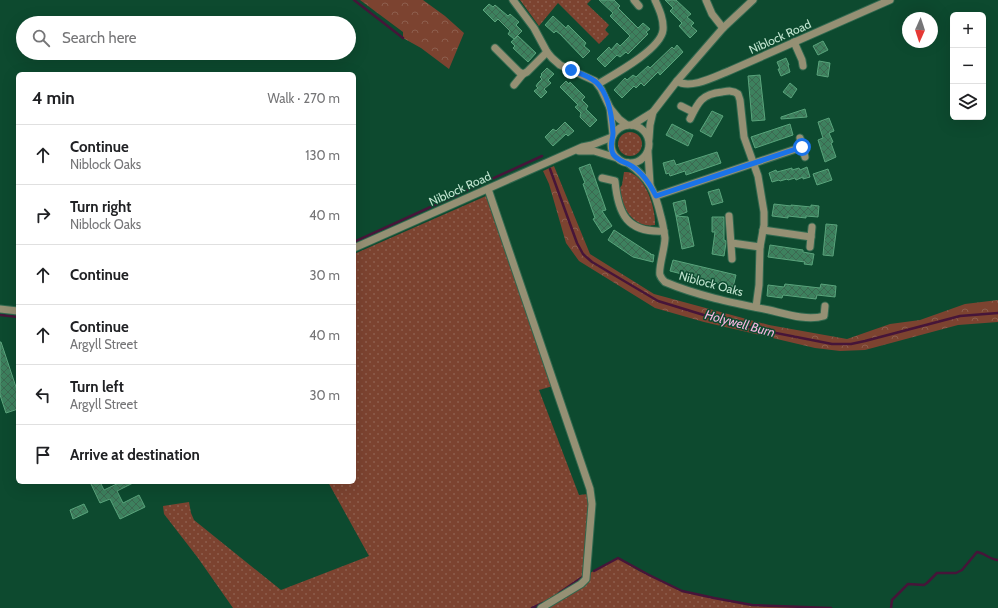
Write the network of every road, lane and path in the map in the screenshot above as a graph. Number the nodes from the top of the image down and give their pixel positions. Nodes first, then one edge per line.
1 (512, 0) edge
2 (634, 0) edge
3 (655, 0) edge
4 (706, 0) edge
5 (753, 0) edge
6 (890, 0) edge
7 (639, 6) dead end
8 (723, 28) junction
9 (794, 42) junction
10 (495, 48) dead end
11 (547, 52) junction
12 (803, 66) dead end
13 (523, 74) junction
14 (677, 81) junction
15 (598, 84) junction
16 (514, 85) dead end
17 (681, 106) dead end
18 (610, 108) junction
19 (653, 112) junction
20 (693, 112) junction
21 (690, 120) dead end
22 (629, 125) junction
23 (613, 136) junction
24 (800, 138) dead end
25 (649, 140) junction
26 (802, 147) junction
27 (575, 150) junction
28 (648, 152) junction
29 (805, 157) dead end
30 (617, 158) junction
31 (628, 163) junction
32 (754, 164) junction
33 (602, 178) dead end
34 (650, 184) junction
35 (488, 189) junction
36 (656, 196) junction
37 (730, 216) dead end
38 (812, 226) dead end
39 (763, 230) junction
40 (664, 231) junction
41 (811, 237) junction
42 (732, 243) junction
43 (356, 247) edge
44 (760, 247) junction
45 (810, 247) dead end
46 (732, 259) dead end
47 (825, 306) dead end
48 (756, 308) junction
49 (0, 309) edge
50 (16, 311) edge
51 (541, 608) edge

1 - 11 street
2 - 7 street
3 - 15 street
4 - 8 street
5 - 8 street
6 - 9 street, Niblock Road
8 - 14 street
9 - 12 street
9 - 14 street, Niblock Road
10 - 13 street
11 - 13 street
11 - 15 street
13 - 16 street
14 - 19 street
15 - 18 street
17 - 20 street
18 - 22 street
18 - 23 street
19 - 22 street
19 - 25 street
20 - 21 street, Niblock Oaks
20 - 32 street, Niblock Oaks
22 - 23 street
22 - 25 street
23 - 27 street, Niblock Road
23 - 30 street
24 - 26 street
25 - 28 street
26 - 29 street
26 - 32 street
27 - 30 street, Niblock Road
27 - 35 street, Niblock Road
28 - 31 street
28 - 34 street, Niblock Oaks
30 - 31 street
31 - 34 street, Niblock Oaks
32 - 36 street
32 - 39 street, Niblock Oaks
33 - 40 street
34 - 36 street, Niblock Oaks
35 - 43 street, Niblock Road
35 - 51 street
36 - 40 street, Niblock Oaks
37 - 42 street
38 - 41 street
39 - 41 street
39 - 44 street, Niblock Oaks
40 - 48 street, Niblock Oaks
41 - 45 street
42 - 44 street
42 - 46 street
44 - 48 street, Niblock Oaks
47 - 48 street, Niblock Oaks
49 - 50 street

